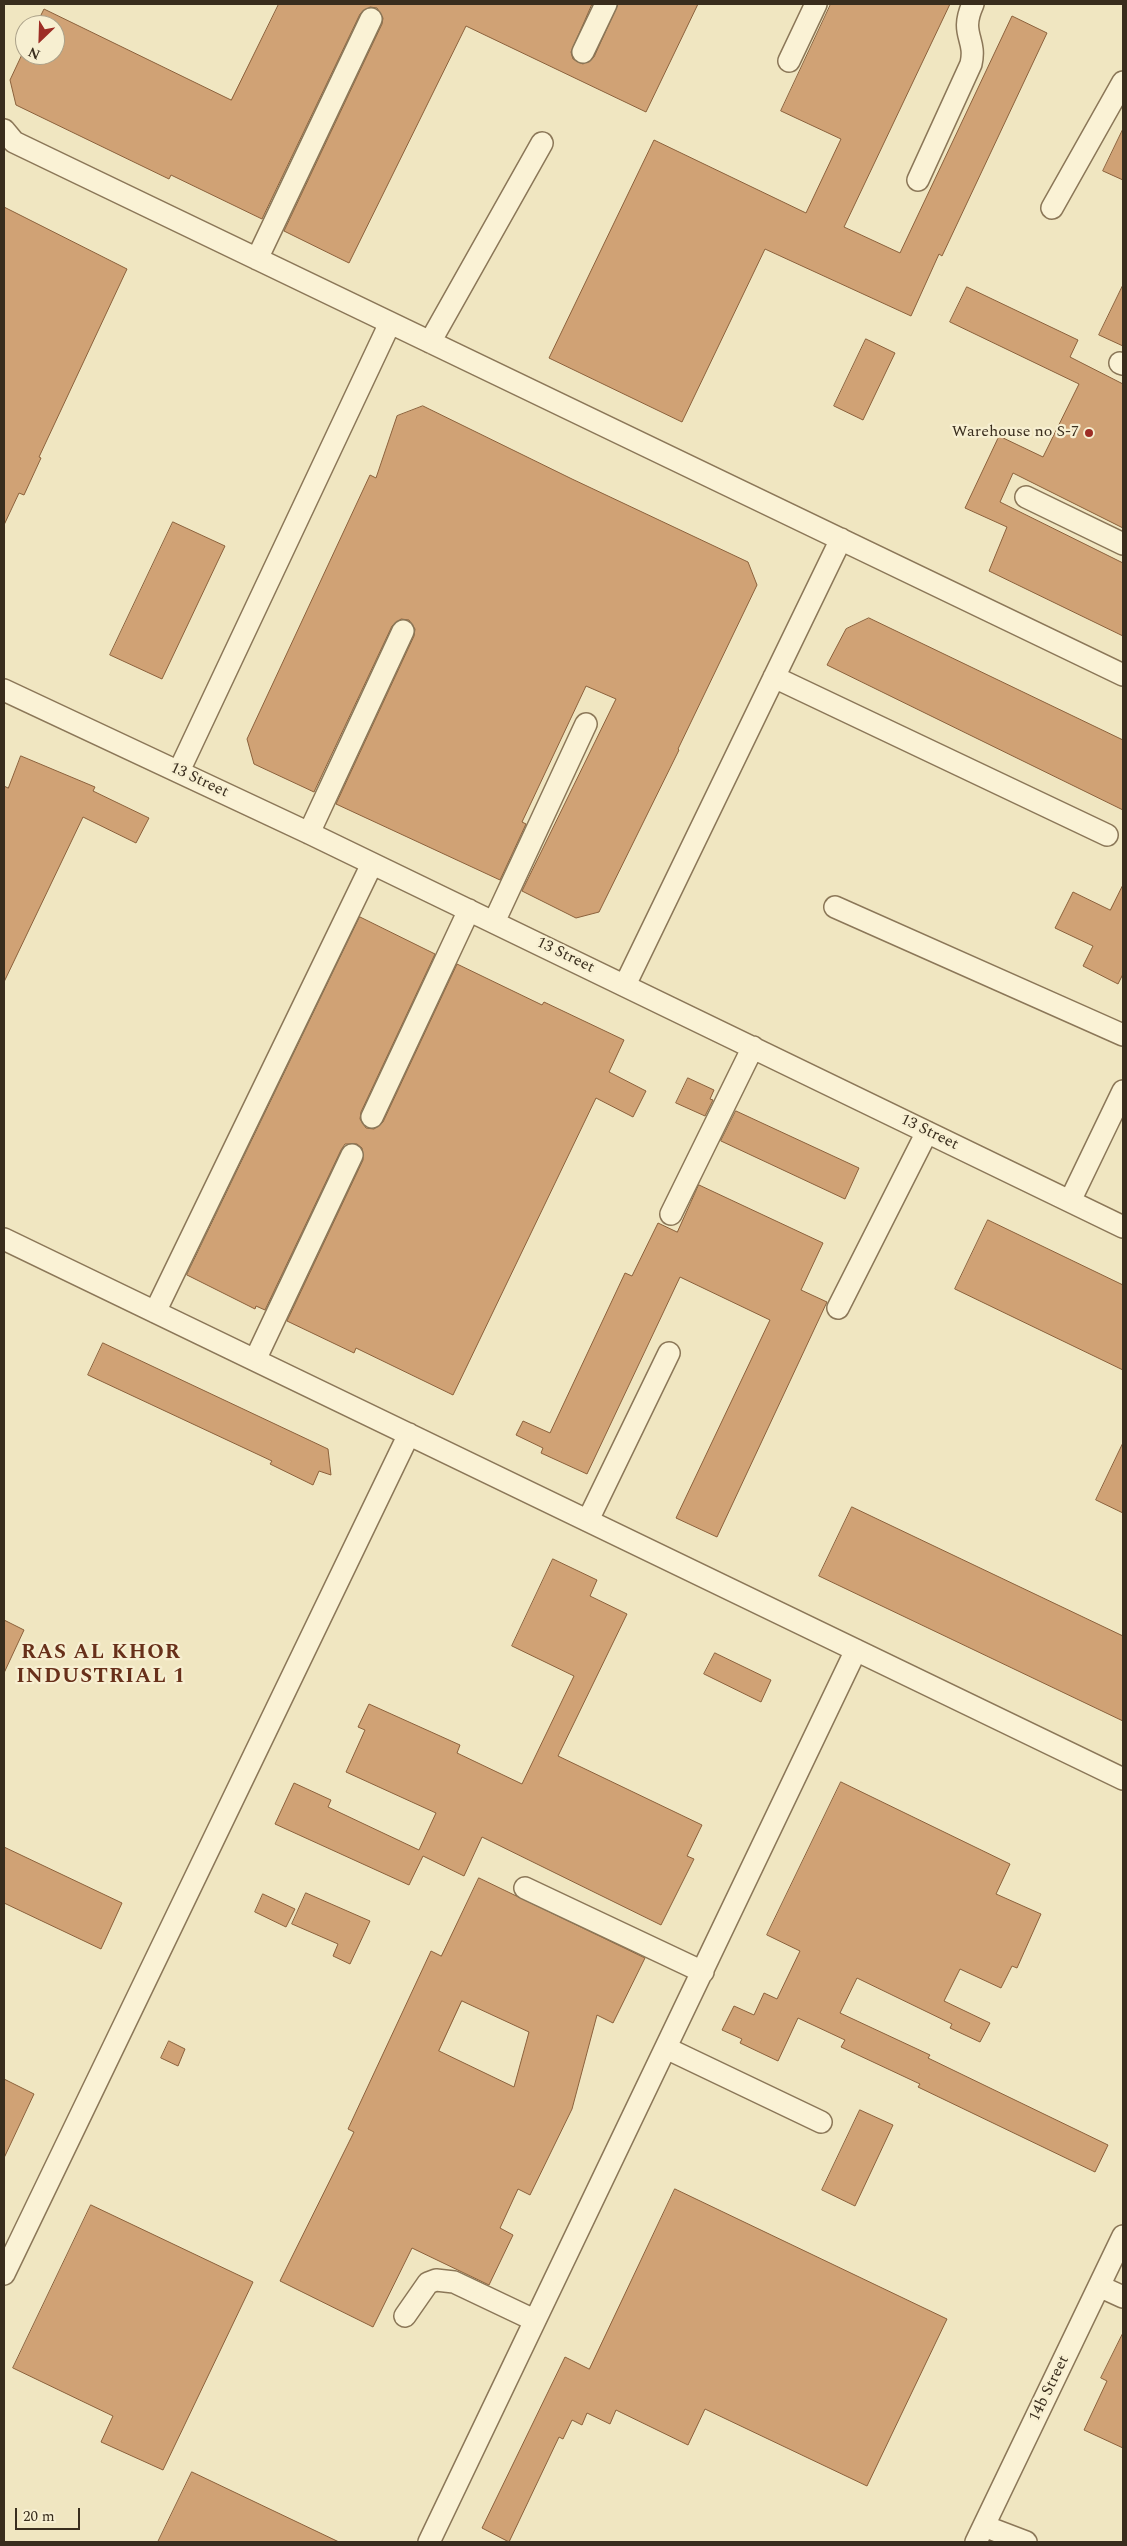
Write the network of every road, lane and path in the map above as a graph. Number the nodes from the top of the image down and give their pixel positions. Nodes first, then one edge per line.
1 (606, 4) edge
2 (816, 4) edge
3 (973, 4) edge
4 (371, 19) dead end
5 (583, 52) dead end
6 (789, 61) dead end
7 (1123, 82) edge
8 (7, 138) edge
9 (542, 143) dead end
10 (918, 180) dead end
11 (1052, 208) dead end
12 (257, 259) junction
13 (390, 323) junction
14 (430, 342) junction
15 (1026, 497) dead end
16 (840, 539) junction
17 (1123, 544) edge
18 (403, 631) dead end
19 (1123, 675) edge
20 (774, 677) junction
21 (4, 690) edge
22 (586, 724) dead end
23 (179, 772) junction
24 (309, 834) junction
25 (1107, 835) dead end
26 (372, 864) junction
27 (835, 907) dead end
28 (469, 910) junction
29 (494, 922) junction
30 (625, 985) junction
31 (1123, 1035) edge
32 (753, 1047) junction
33 (1123, 1091) edge
34 (372, 1117) dead end
35 (927, 1132) junction
36 (352, 1155) dead end
37 (1070, 1201) junction
38 (671, 1214) dead end
39 (1123, 1227) edge
40 (4, 1239) edge
41 (838, 1308) dead end
42 (155, 1312) junction
43 (669, 1353) dead end
44 (254, 1360) junction
45 (409, 1434) junction
46 (588, 1520) junction
47 (856, 1650) junction
48 (1123, 1779) edge
49 (525, 1888) dead end
50 (702, 1972) junction
51 (666, 2048) junction
52 (821, 2122) dead end
53 (1123, 2236) edge
54 (4, 2274) edge
55 (1099, 2286) junction
56 (1123, 2297) edge
57 (405, 2316) dead end
58 (534, 2320) junction
59 (980, 2534) edge
60 (429, 2542) edge
61 (1026, 2542) edge

1 - 5 street
2 - 6 street
3 - 10 street
4 - 12 street
7 - 11 street
8 - 12 street
9 - 14 street
12 - 13 street
13 - 14 street
13 - 23 street
14 - 16 street
15 - 17 street
16 - 19 street
16 - 20 street
18 - 24 street
20 - 25 street
20 - 30 street
21 - 23 street, 13 Street
22 - 29 street
23 - 24 street, 13 Street
24 - 26 street, 13 Street
26 - 28 street, 13 Street
26 - 42 street
27 - 31 street
28 - 29 street, 13 Street
28 - 34 street
29 - 30 street, 13 Street
30 - 32 street, 13 Street
32 - 35 street, 13 Street
32 - 38 street
33 - 37 street
35 - 37 street, 13 Street
35 - 41 street
36 - 44 street
37 - 39 street, 13 Street
40 - 42 street
42 - 44 street
43 - 46 street
44 - 45 street
45 - 46 street
45 - 54 street
46 - 47 street
47 - 48 street
47 - 50 street
49 - 50 street
50 - 51 street
51 - 52 street
51 - 58 street
53 - 55 street, 14b Street
55 - 56 street
55 - 59 street, 14b Street
57 - 58 street
58 - 60 street
59 - 61 street

